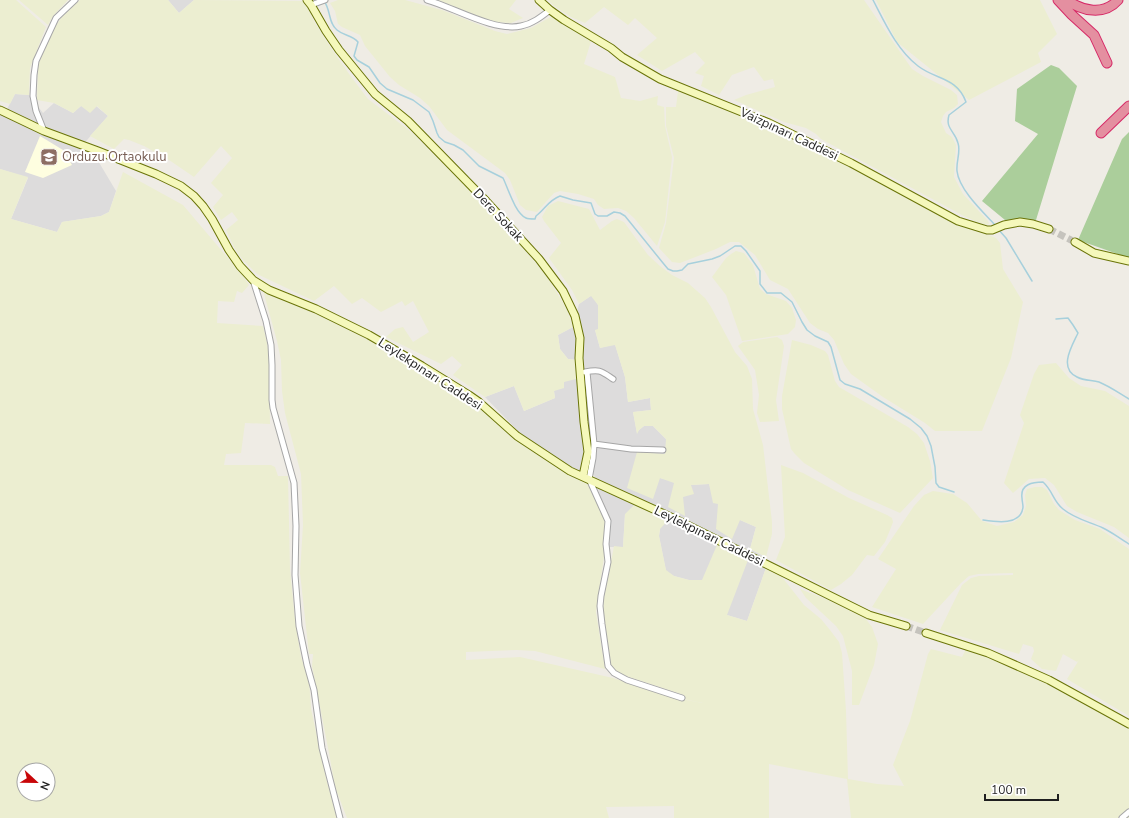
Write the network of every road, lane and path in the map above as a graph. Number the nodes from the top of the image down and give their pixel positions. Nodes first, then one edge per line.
1 (75, 0) edge
2 (325, 0) edge
3 (426, 0) edge
4 (540, 0) edge
5 (1058, 0) edge
6 (1067, 0) edge
7 (1118, 0) edge
8 (309, 2) edge
9 (550, 10) junction
10 (1107, 63) dead end
11 (1129, 106) edge
12 (0, 110) edge
13 (44, 131) junction
14 (1101, 133) dead end
15 (1049, 229) tunnel mouth
16 (1075, 242) tunnel mouth
17 (1129, 261) edge
18 (253, 280) junction
19 (583, 372) junction
20 (613, 379) dead end
21 (594, 444) junction
22 (663, 450) dead end
23 (586, 478) junction
24 (906, 626) tunnel mouth
25 (926, 633) tunnel mouth
26 (682, 698) dead end
27 (1129, 724) edge
28 (1129, 812) edge
29 (340, 818) edge
30 (1122, 818) edge

1 - 13 street
2 - 8 street
3 - 9 street
4 - 9 street, Vaizpınarı Caddesi
5 - 10 highway
6 - 7 highway
8 - 19 street, Dere Sokak
9 - 15 street, Vaizpınarı Caddesi
11 - 14 highway
12 - 13 street, Leylekpınarı Caddesi
13 - 18 street, Leylekpınarı Caddesi
16 - 17 street
18 - 23 street, Leylekpınarı Caddesi
18 - 29 street
19 - 20 street
19 - 21 street
19 - 23 street, Dere Sokak
21 - 22 street
21 - 23 street
23 - 24 street, Leylekpınarı Caddesi
23 - 26 street
25 - 27 street
28 - 30 street

